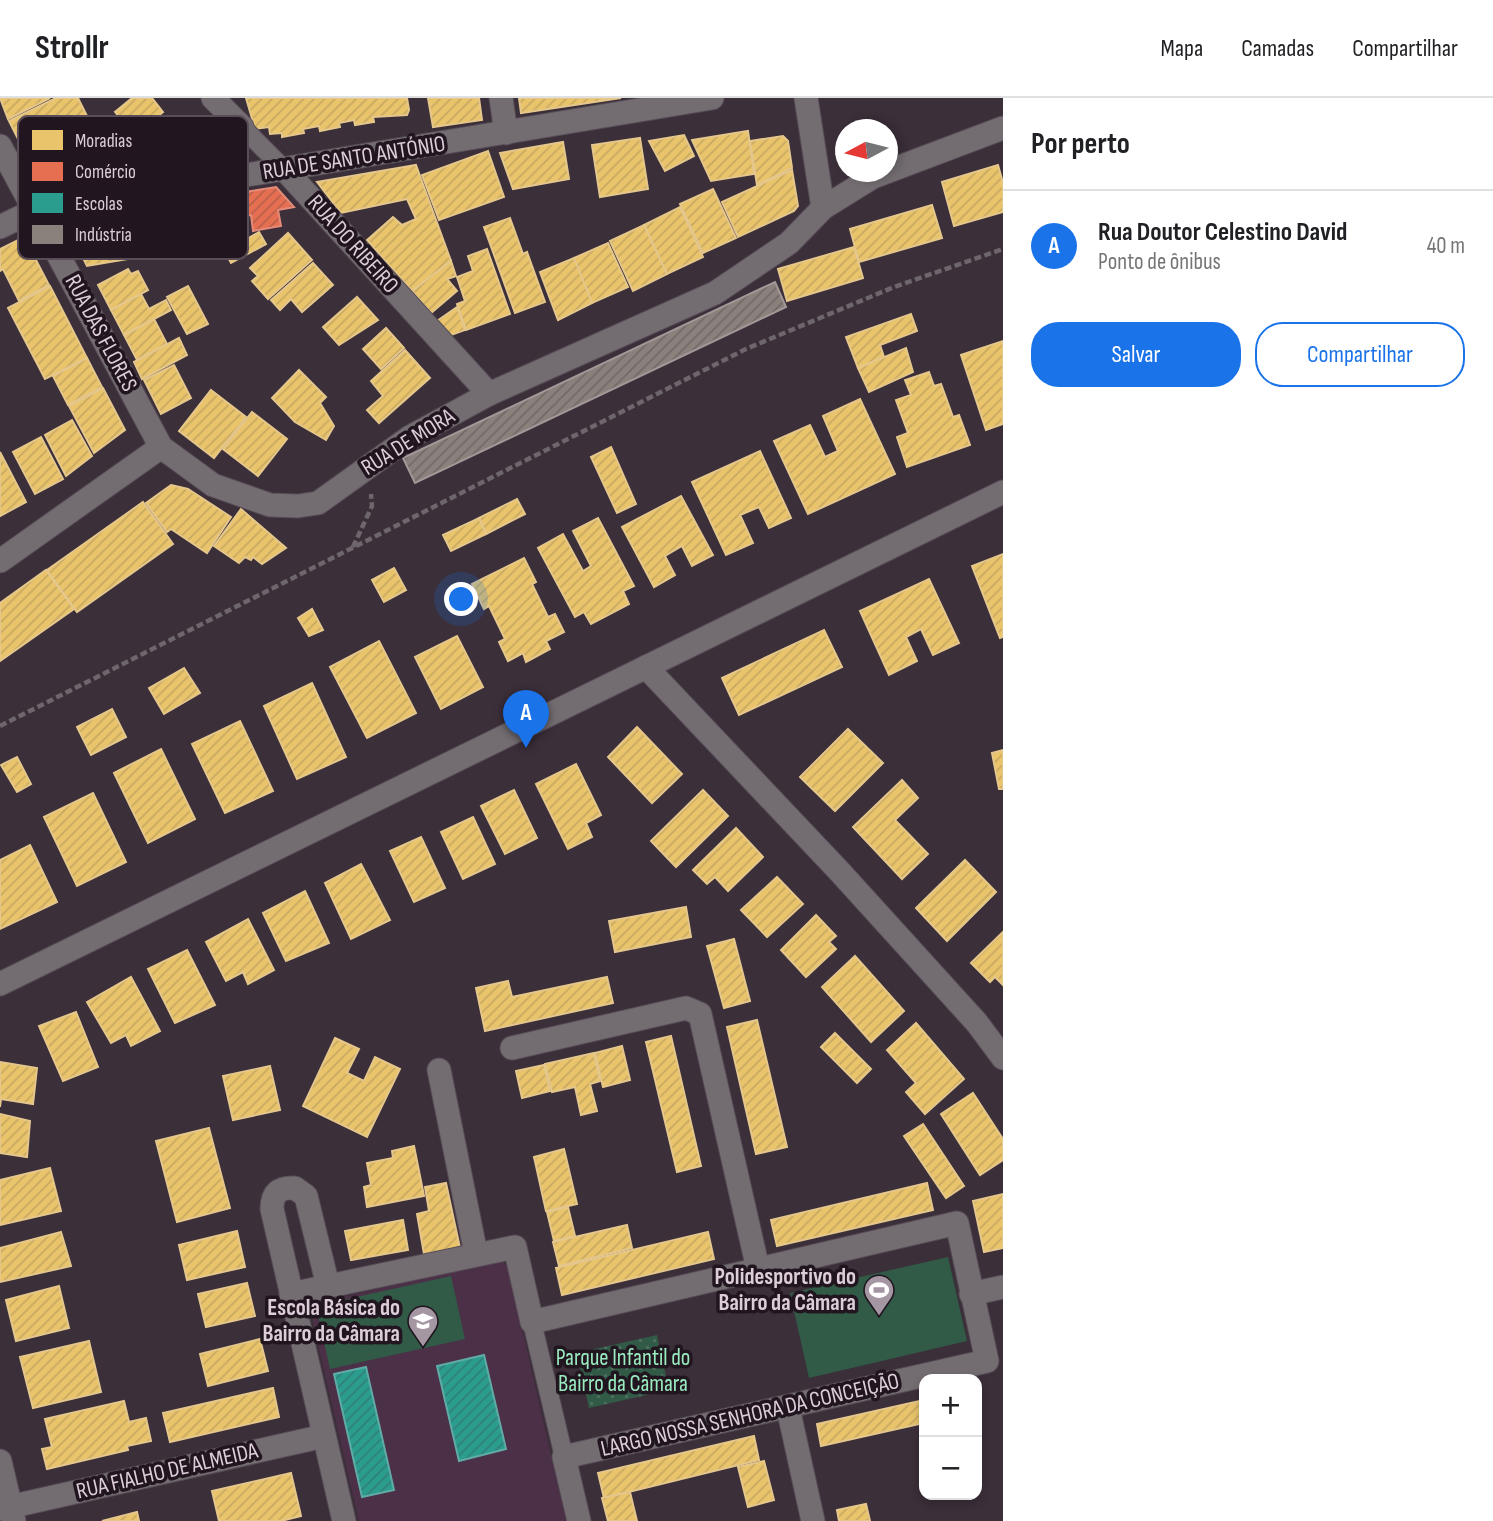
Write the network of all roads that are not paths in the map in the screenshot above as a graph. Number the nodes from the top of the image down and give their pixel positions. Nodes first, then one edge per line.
1 (213, 98) edge
2 (501, 98) edge
3 (712, 98) edge
4 (806, 98) edge
5 (231, 116) edge
6 (995, 130) edge
7 (248, 133) edge
8 (506, 133) junction
9 (0, 146) edge
10 (285, 170) junction
11 (248, 176) edge
12 (18, 179) edge
13 (823, 208) junction
14 (18, 218) edge
15 (0, 227) edge
16 (61, 259) edge
17 (489, 394) junction
18 (161, 447) junction
19 (1003, 492) edge
20 (0, 561) edge
21 (646, 667) junction
22 (0, 985) edge
23 (512, 1048) dead end
24 (1003, 1058) edge
25 (439, 1070) dead end
26 (476, 1254) junction
27 (758, 1269) junction
28 (328, 1286) junction
29 (1003, 1287) edge
30 (291, 1294) junction
31 (971, 1294) junction
32 (533, 1322) junction
33 (788, 1408) junction
34 (324, 1436) junction
35 (564, 1457) junction
36 (0, 1461) edge
37 (9, 1512) edge
38 (344, 1521) edge
39 (579, 1521) edge
40 (813, 1521) edge

1 - 5 street, RUA DO RIBEIRO
2 - 8 street
3 - 8 street, RUA DE SANTO ANTÓNIO
4 - 13 street
6 - 13 street, RUA DE MORA
7 - 10 street, RUA DO RIBEIRO
8 - 10 street, RUA DE SANTO ANTÓNIO
9 - 12 street, RUA DAS FLORES
10 - 11 street, RUA DE SANTO ANTÓNIO
10 - 17 street, RUA DO RIBEIRO
13 - 17 street, RUA DE MORA
14 - 15 street, RUA DE SANTO ANTÓNIO
16 - 18 street, RUA DAS FLORES
17 - 18 street, RUA DE MORA
18 - 20 street
19 - 21 street
21 - 22 street
21 - 24 street
23 - 27 street
25 - 26 street
26 - 28 street
26 - 32 street
27 - 31 street, LARGO NOSSA SENHORA DA CONCEIÇÃO
27 - 32 street, LARGO NOSSA SENHORA DA CONCEIÇÃO
28 - 30 street
28 - 30 street
29 - 31 street
30 - 34 street
31 - 33 street, LARGO NOSSA SENHORA DA CONCEIÇÃO
32 - 35 street
33 - 35 street, LARGO NOSSA SENHORA DA CONCEIÇÃO
33 - 40 street
34 - 37 street, RUA FIALHO DE ALMEIDA
34 - 38 street
35 - 39 street
36 - 37 street

